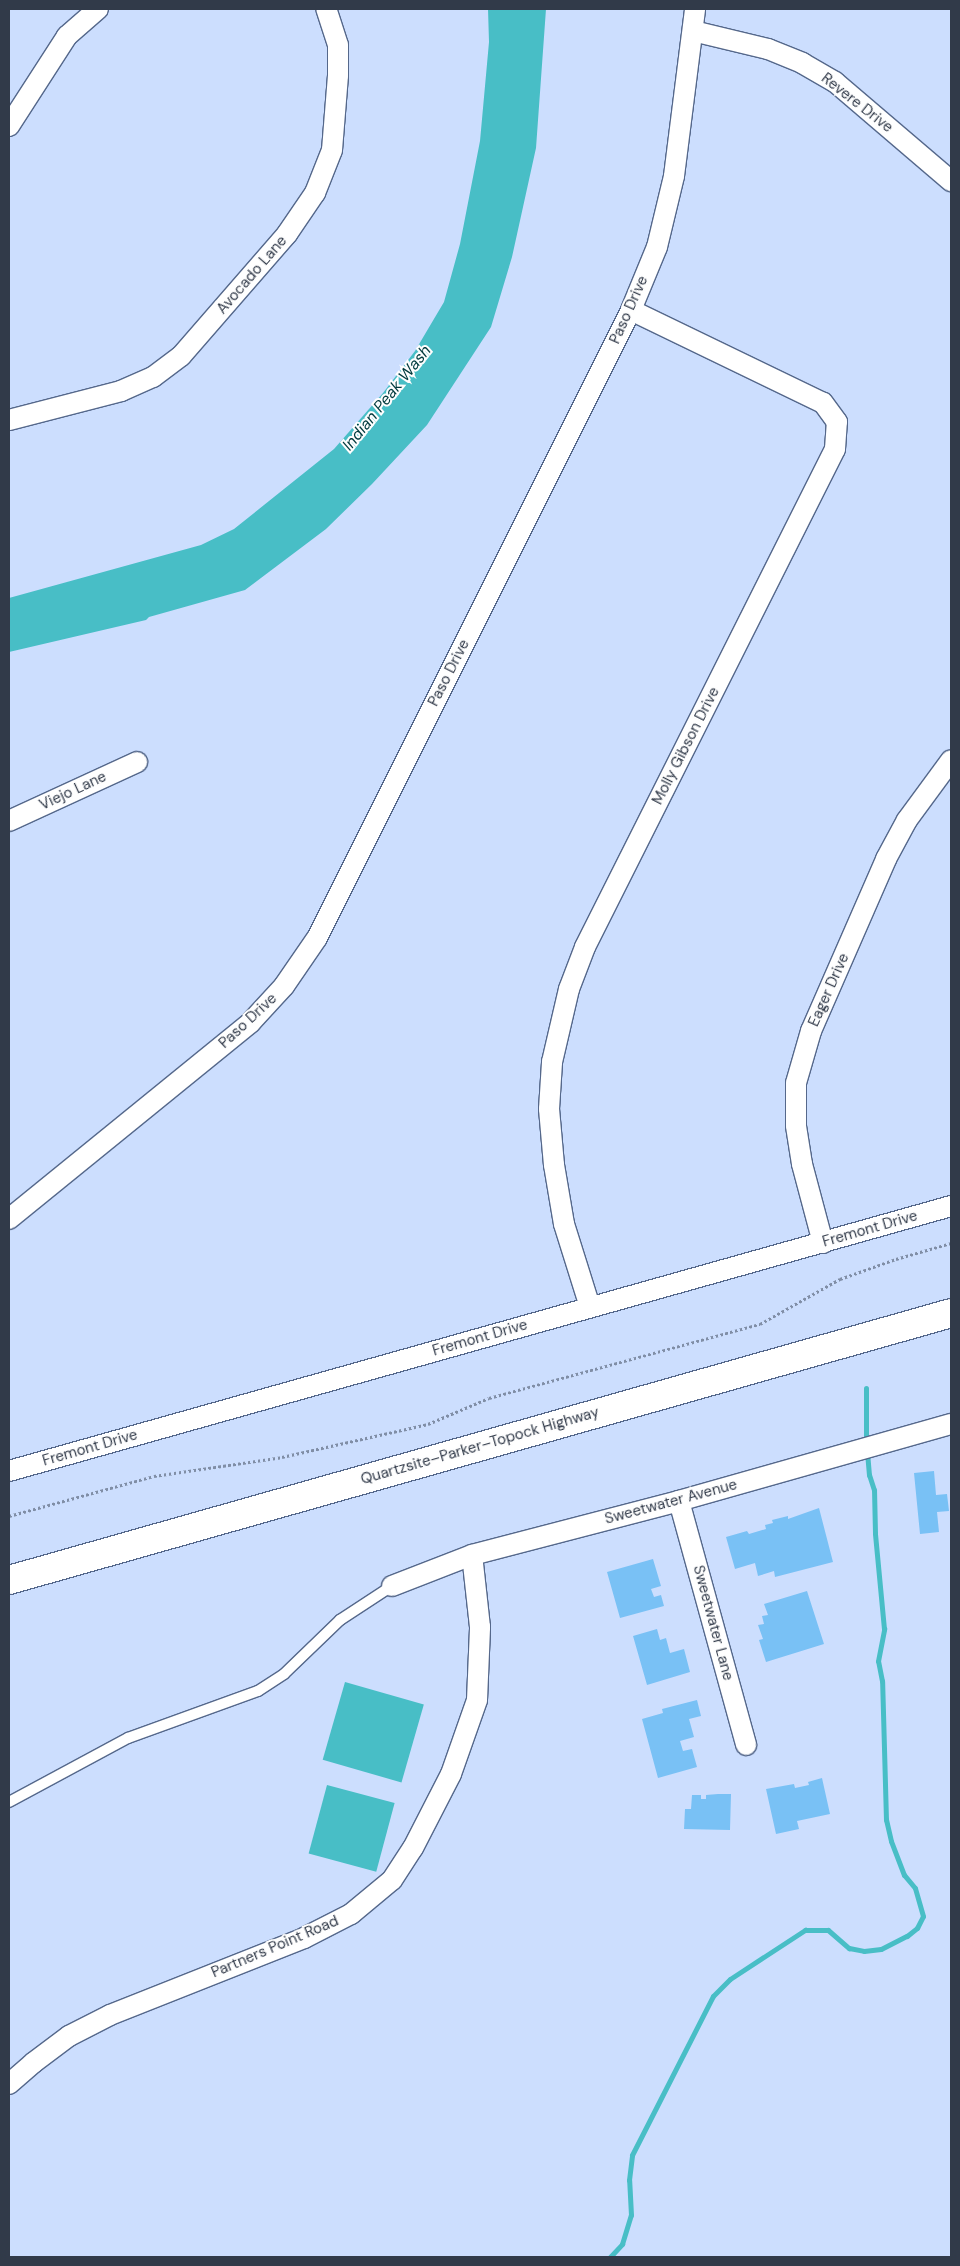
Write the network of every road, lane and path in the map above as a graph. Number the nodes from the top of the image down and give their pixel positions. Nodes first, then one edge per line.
1 (98, 9) edge
2 (326, 9) edge
3 (695, 9) edge
4 (693, 31) junction
5 (9, 126) edge
6 (951, 181) edge
7 (631, 310) junction
8 (9, 420) edge
9 (951, 760) edge
10 (137, 762) dead end
11 (9, 821) edge
12 (951, 1206) edge
13 (9, 1219) edge
14 (823, 1242) junction
15 (951, 1243) edge
16 (590, 1307) junction
17 (951, 1313) edge
18 (951, 1424) edge
19 (9, 1471) edge
20 (679, 1501) junction
21 (9, 1516) edge
22 (472, 1555) junction
23 (9, 1580) edge
24 (392, 1586) joint
25 (746, 1745) dead end
26 (9, 1802) edge
27 (9, 2084) edge

1 - 5 street
2 - 8 street, Avocado Lane
3 - 4 street, Paso Drive
4 - 6 street, Revere Drive
4 - 7 street, Paso Drive
7 - 13 street, Paso Drive
7 - 16 street, Molly Gibson Drive
9 - 14 street, Eager Drive
10 - 11 street, Viejo Lane
12 - 14 street, Fremont Drive
14 - 16 street, Fremont Drive
15 - 21 path
16 - 19 street, Fremont Drive
17 - 23 highway, Quartzsite–Parker–Topock Highway
18 - 20 street, Sweetwater Avenue
20 - 22 street, Sweetwater Avenue
20 - 25 street, Sweetwater Lane
22 - 24 street, Sweetwater Avenue
22 - 27 street, Partners Point Road
24 - 26 lane

